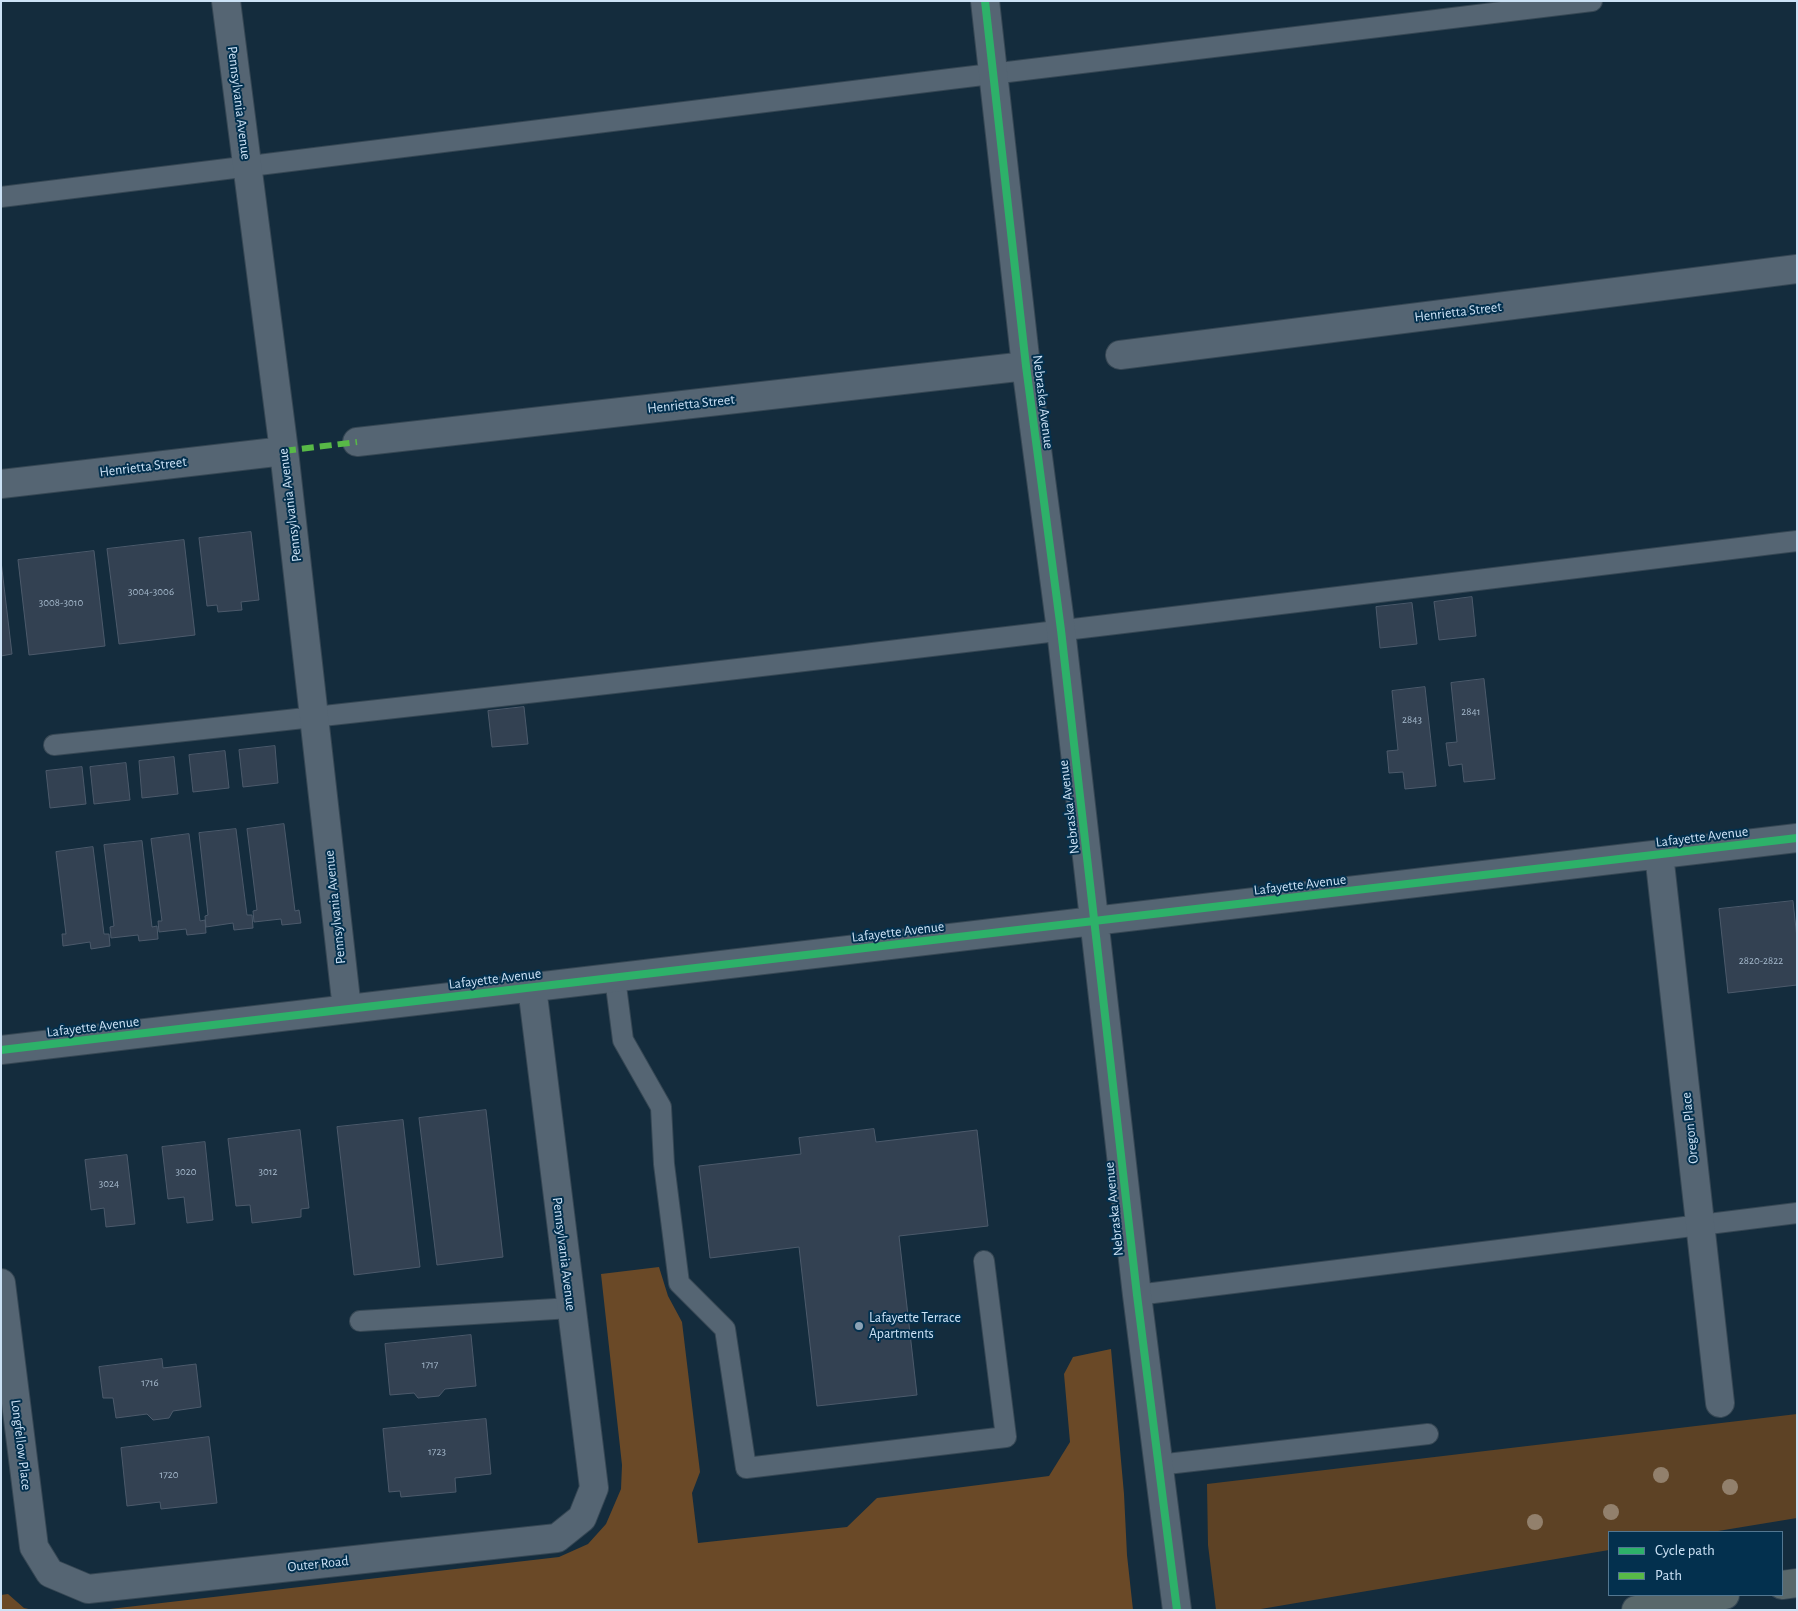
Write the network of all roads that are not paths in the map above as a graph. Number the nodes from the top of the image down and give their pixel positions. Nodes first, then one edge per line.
1 (226, 1) edge
2 (985, 1) edge
3 (1592, 1) edge
4 (993, 74) junction
5 (247, 166) junction
6 (1, 197) edge
7 (1797, 269) edge
8 (1120, 355) dead end
9 (1026, 366) junction
10 (357, 442) dead end
11 (284, 451) junction
12 (1, 484) edge
13 (1797, 541) edge
14 (1061, 630) junction
15 (315, 717) junction
16 (54, 745) dead end
17 (1797, 838) edge
18 (1659, 854) junction
19 (1095, 921) junction
20 (615, 978) junction
21 (532, 987) junction
22 (347, 1009) junction
23 (1, 1050) edge
24 (1797, 1214) edge
25 (1700, 1226) junction
26 (984, 1261) dead end
27 (1, 1283) edge
28 (1136, 1295) junction
29 (571, 1308) junction
30 (360, 1322) dead end
31 (1720, 1402) dead end
32 (1428, 1434) dead end
33 (1158, 1465) junction
34 (582, 1518) joint
35 (50, 1573) joint
36 (1797, 1583) edge
37 (1783, 1585) edge
38 (1719, 1596) edge
39 (1177, 1610) edge
40 (1636, 1610) edge

1 - 5 street, Pennsylvania Avenue
2 - 4 street, Nebraska Avenue
3 - 4 lane
4 - 5 lane
4 - 9 street, Nebraska Avenue
5 - 6 lane
5 - 11 street, Pennsylvania Avenue
7 - 8 street, Henrietta Street
9 - 10 street, Henrietta Street
9 - 14 street, Nebraska Avenue
11 - 12 street, Henrietta Street
11 - 15 street, Pennsylvania Avenue
13 - 14 lane
14 - 15 lane
14 - 19 street, Nebraska Avenue
15 - 16 lane
15 - 22 street, Pennsylvania Avenue
17 - 18 street, Lafayette Avenue
18 - 19 street, Lafayette Avenue
18 - 25 street, Oregon Place
19 - 20 street, Lafayette Avenue
19 - 28 street, Nebraska Avenue
20 - 21 street, Lafayette Avenue
20 - 26 lane
21 - 22 street, Lafayette Avenue
21 - 29 street, Pennsylvania Avenue
22 - 23 street, Lafayette Avenue
24 - 25 lane
25 - 28 lane
25 - 31 street, Oregon Place
27 - 35 street, Longfellow Place
28 - 33 street, Nebraska Avenue
29 - 30 lane
29 - 34 street, Pennsylvania Avenue
32 - 33 lane
33 - 39 street, Nebraska Avenue
34 - 35 street, Outer Road
36 - 37 highway
38 - 40 highway

